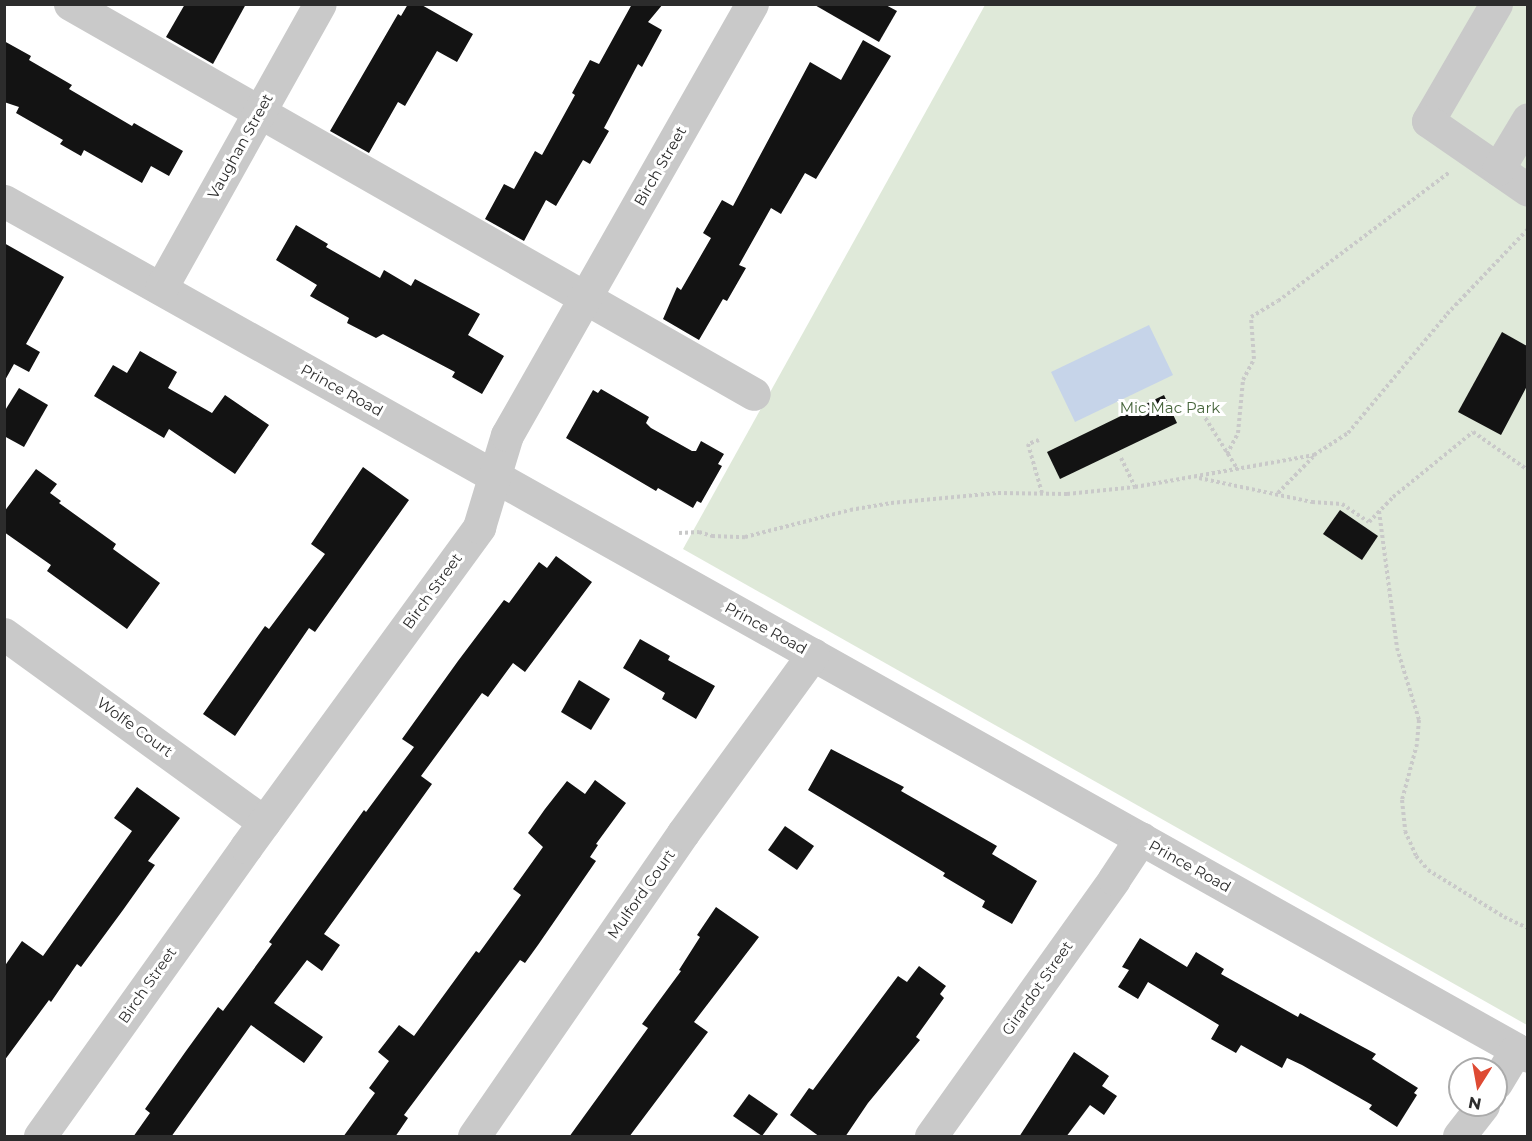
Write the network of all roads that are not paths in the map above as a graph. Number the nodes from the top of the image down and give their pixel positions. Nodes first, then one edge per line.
1 (70, 4) edge
2 (320, 4) edge
3 (752, 4) edge
4 (1497, 4) edge
5 (259, 112) junction
6 (1527, 119) edge
7 (1498, 169) junction
8 (1527, 190) edge
9 (4, 201) edge
10 (161, 288) junction
11 (585, 298) junction
12 (754, 394) dead end
13 (495, 476) junction
14 (4, 634) edge
15 (813, 654) junction
16 (264, 822) junction
17 (1141, 838) junction
18 (1522, 1053) edge
19 (1508, 1069) edge
20 (1474, 1117) edge
21 (40, 1137) edge
22 (474, 1137) edge
23 (931, 1137) edge
24 (1459, 1137) edge

1 - 5 street
2 - 5 street, Vaughan Street
3 - 11 street, Birch Street
4 - 7 street
5 - 10 street, Vaughan Street
5 - 11 street
6 - 7 street
7 - 8 street
9 - 10 street, Prince Road
10 - 13 street, Prince Road
11 - 12 street
11 - 13 street, Birch Street
13 - 15 street, Prince Road
13 - 16 street, Birch Street
14 - 16 street, Wolfe Court
15 - 17 street, Prince Road
15 - 22 street, Mulford Court
16 - 21 street, Birch Street
17 - 18 street, Prince Road
17 - 23 street, Girardot Street
18 - 19 street
20 - 24 street

